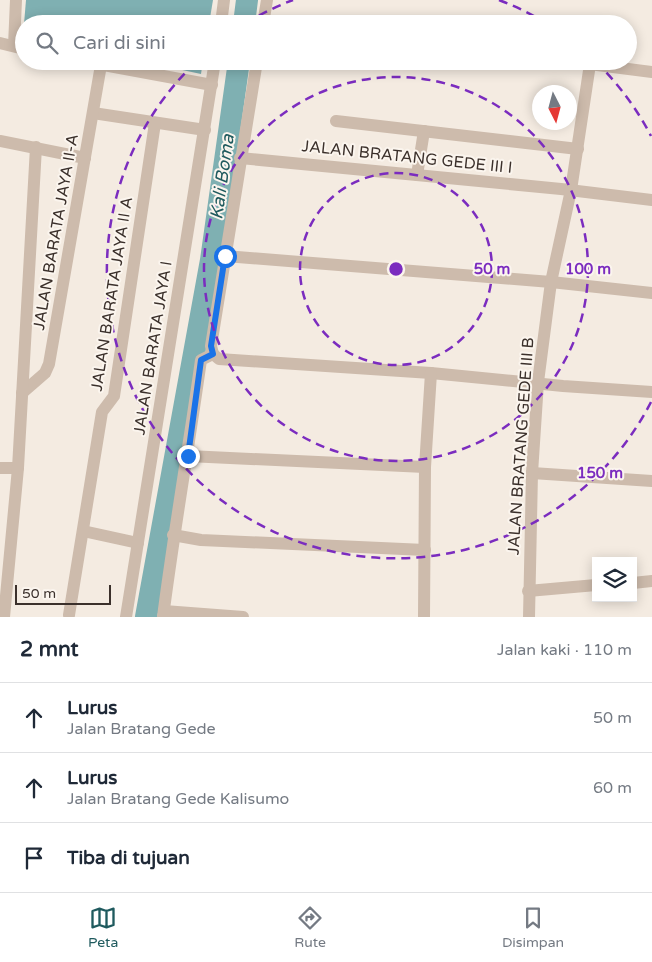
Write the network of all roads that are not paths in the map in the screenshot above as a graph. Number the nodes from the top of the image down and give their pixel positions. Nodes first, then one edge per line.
1 (16, 0) edge
2 (224, 0) edge
3 (267, 0) edge
4 (17, 15) edge
5 (222, 15) edge
6 (264, 15) edge
7 (0, 43) edge
8 (15, 47) edge
9 (100, 70) edge
10 (124, 70) edge
11 (214, 70) edge
12 (255, 70) edge
13 (589, 70) edge
14 (636, 70) edge
15 (652, 72) edge
16 (212, 85) junction
17 (93, 113) junction
18 (336, 121) dead end
19 (155, 123) junction
20 (205, 130) junction
21 (424, 131) junction
22 (0, 141) edge
23 (36, 147) junction
24 (578, 149) junction
25 (85, 158) junction
26 (240, 158) junction
27 (417, 175) junction
28 (571, 190) junction
29 (652, 200) edge
30 (225, 256) junction
31 (551, 282) junction
32 (652, 293) edge
33 (213, 354) junction
34 (431, 373) junction
35 (538, 382) junction
36 (652, 392) edge
37 (22, 393) junction
38 (188, 456) junction
39 (426, 467) junction
40 (0, 468) edge
41 (18, 468) junction
42 (532, 473) junction
43 (652, 481) edge
44 (83, 531) junction
45 (173, 535) junction
46 (138, 543) junction
47 (425, 550) junction
48 (652, 581) edge
49 (637, 583) edge
50 (592, 586) edge
51 (528, 591) junction
52 (163, 614) edge
53 (69, 615) dead end
54 (4, 617) edge
55 (126, 617) edge
56 (243, 617) edge
57 (424, 617) edge
58 (528, 617) edge

1 - 4 street
2 - 5 street
3 - 6 street
7 - 8 street
9 - 17 street, JALAN BARATA JAYA II-A
10 - 16 street
11 - 16 street, JALAN BARATA JAYA I
12 - 26 street
13 - 24 street, JALAN BRATANG GEDE III B
14 - 15 street
16 - 20 street, JALAN BARATA JAYA I
17 - 19 street
17 - 25 street, JALAN BARATA JAYA II-A
18 - 21 street
19 - 20 street
19 - 44 street, JALAN BARATA JAYA II A
20 - 46 street, JALAN BARATA JAYA I
21 - 24 street
21 - 27 street
22 - 23 street
23 - 25 street
23 - 37 street
24 - 28 street, JALAN BRATANG GEDE III B
25 - 37 street, JALAN BARATA JAYA II-A
26 - 27 street, JALAN BRATANG GEDE III I
26 - 30 street
27 - 28 street, JALAN BRATANG GEDE III I
28 - 29 street, JALAN BRATANG GEDE III I
28 - 31 street, JALAN BRATANG GEDE III B
30 - 31 street
30 - 33 street
31 - 32 street
31 - 35 street, JALAN BRATANG GEDE III B
33 - 34 street
33 - 38 street
34 - 35 street
34 - 39 street
35 - 36 street
35 - 42 street, JALAN BRATANG GEDE III B
37 - 41 street
38 - 39 street
38 - 45 street
39 - 47 street
40 - 41 street
41 - 54 street
42 - 43 street
42 - 51 street, JALAN BRATANG GEDE III B
44 - 46 street
44 - 53 street, JALAN BARATA JAYA II A
45 - 47 street
45 - 52 street
46 - 55 street, JALAN BARATA JAYA I
47 - 57 street
48 - 49 street
50 - 51 street
51 - 58 street, JALAN BRATANG GEDE III B
52 - 56 street

